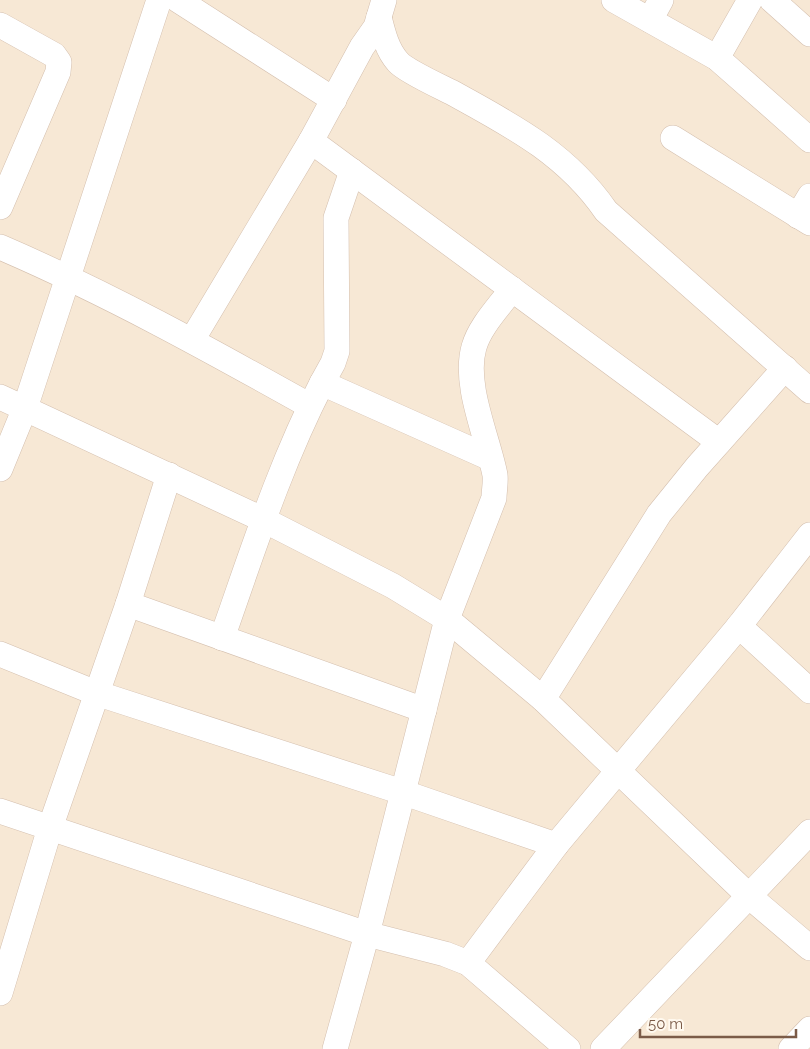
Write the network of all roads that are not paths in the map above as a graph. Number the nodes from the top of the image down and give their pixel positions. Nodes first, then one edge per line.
1 (159, 0) edge
2 (178, 0) edge
3 (614, 0) edge
4 (750, 0) edge
5 (772, 0) edge
6 (382, 9) edge
7 (655, 10) edge
8 (0, 25) edge
9 (810, 34) edge
10 (717, 58) junction
11 (334, 100) junction
12 (673, 138) dead end
13 (810, 140) edge
14 (311, 141) junction
15 (352, 171) junction
16 (0, 207) edge
17 (806, 212) edge
18 (0, 247) edge
19 (67, 276) junction
20 (512, 289) junction
21 (192, 340) junction
22 (785, 368) junction
23 (322, 383) junction
24 (810, 391) edge
25 (0, 397) edge
26 (310, 406) junction
27 (24, 408) junction
28 (719, 442) junction
29 (490, 458) junction
30 (0, 470) edge
31 (169, 475) junction
32 (264, 520) junction
33 (810, 535) edge
34 (128, 604) junction
35 (447, 619) junction
36 (739, 626) junction
37 (222, 638) junction
38 (0, 654) edge
39 (810, 691) edge
40 (96, 692) junction
41 (543, 699) junction
42 (424, 710) junction
43 (620, 771) junction
44 (402, 792) junction
45 (0, 811) edge
46 (50, 828) junction
47 (810, 832) edge
48 (556, 845) junction
49 (750, 896) junction
50 (367, 934) junction
51 (810, 948) edge
52 (468, 963) junction
53 (0, 993) edge
54 (810, 1029) edge
55 (335, 1049) edge
56 (568, 1049) edge
57 (603, 1049) edge
58 (791, 1049) edge

1 - 19 street
2 - 11 street
3 - 7 street
4 - 10 street
5 - 9 street
6 - 11 street
6 - 22 street
7 - 10 street
8 - 16 street
10 - 13 street
11 - 14 street
12 - 17 street
14 - 15 street
14 - 21 street
15 - 20 street
15 - 23 street
18 - 19 street
19 - 21 street
19 - 27 street
20 - 28 street
20 - 29 street
21 - 26 street
22 - 24 street
22 - 28 street
23 - 26 street
23 - 29 street
25 - 27 street
26 - 32 street
27 - 30 street
27 - 31 street
28 - 41 street
29 - 35 street
31 - 32 street
31 - 34 street
32 - 35 street
32 - 37 street
33 - 36 street
34 - 37 street
34 - 40 street
35 - 41 street
35 - 42 street
36 - 39 street
36 - 43 street
37 - 42 street
38 - 40 street
40 - 44 street
40 - 46 street
41 - 43 street
42 - 44 street
43 - 48 street
43 - 49 street
44 - 48 street
44 - 50 street
45 - 46 street
46 - 50 street
46 - 53 street
47 - 49 street
48 - 52 street
49 - 51 street
49 - 57 street
50 - 52 street
50 - 55 street
52 - 56 street
54 - 58 street

